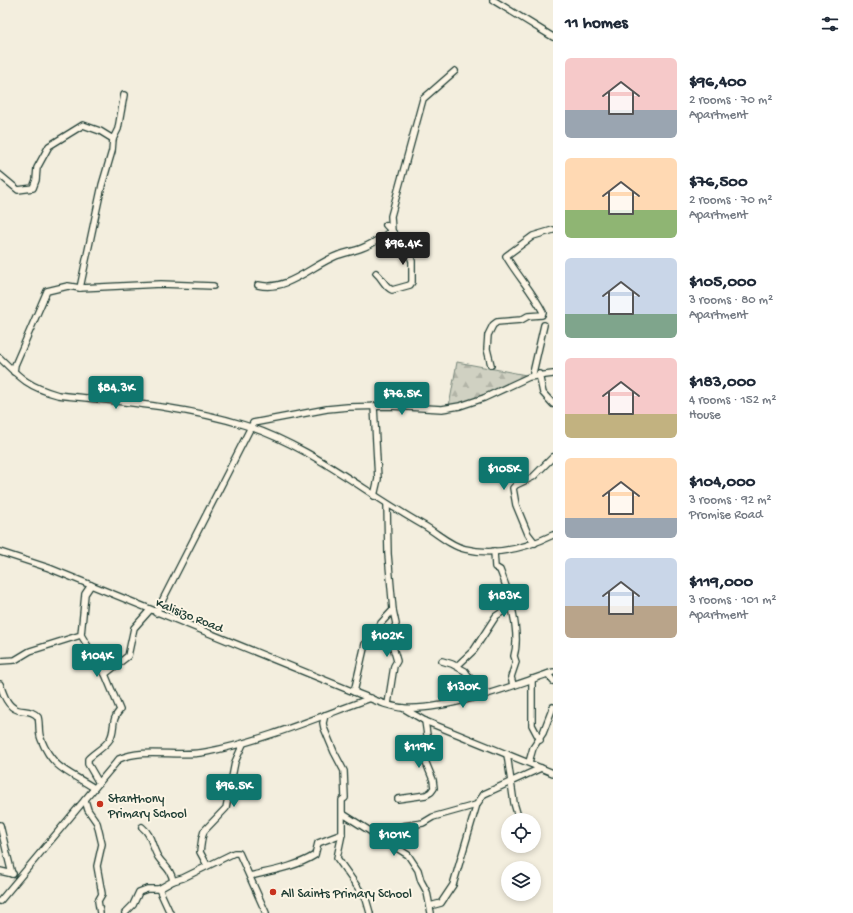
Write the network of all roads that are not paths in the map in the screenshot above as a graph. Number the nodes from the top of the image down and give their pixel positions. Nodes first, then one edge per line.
1 (493, 0) edge
2 (553, 37) edge
3 (455, 71) dead end
4 (124, 95) dead end
5 (113, 140) junction
6 (0, 175) edge
7 (386, 225) dead end
8 (553, 230) edge
9 (392, 231) junction
10 (376, 273) dead end
11 (258, 285) dead end
12 (213, 286) dead end
13 (80, 288) junction
14 (544, 325) dead end
15 (0, 358) edge
16 (491, 365) dead end
17 (14, 372) junction
18 (533, 373) dead end
19 (539, 374) junction
20 (553, 374) edge
21 (553, 404) edge
22 (374, 406) junction
23 (251, 427) junction
24 (553, 457) edge
25 (374, 496) junction
26 (387, 505) junction
27 (553, 535) edge
28 (535, 543) junction
29 (494, 551) junction
30 (0, 552) edge
31 (91, 585) junction
32 (511, 606) junction
33 (150, 610) junction
34 (393, 610) junction
35 (156, 613) junction
36 (81, 635) junction
37 (0, 661) edge
38 (442, 661) dead end
39 (457, 666) junction
40 (551, 673) edge
41 (105, 674) junction
42 (532, 679) junction
43 (553, 681) edge
44 (0, 684) edge
45 (513, 685) junction
46 (354, 692) junction
47 (474, 697) junction
48 (370, 698) junction
49 (388, 704) junction
50 (553, 707) edge
51 (403, 708) junction
52 (552, 714) edge
53 (325, 715) junction
54 (425, 721) junction
55 (540, 740) junction
56 (243, 744) junction
57 (508, 754) junction
58 (529, 762) junction
59 (541, 768) junction
60 (553, 773) edge
61 (512, 780) junction
62 (99, 783) junction
63 (94, 788) junction
64 (398, 799) dead end
65 (85, 800) junction
66 (476, 805) junction
67 (517, 813) edge
68 (343, 814) junction
69 (0, 825) edge
70 (142, 827) dead end
71 (342, 834) junction
72 (375, 835) junction
73 (207, 865) junction
74 (0, 871) edge
75 (12, 874) junction
76 (21, 876) junction
77 (250, 876) junction
78 (173, 881) junction
79 (159, 889) junction
80 (0, 901) edge
81 (430, 906) junction
82 (100, 913) edge
83 (125, 913) edge
84 (170, 913) edge
85 (266, 913) edge
86 (370, 913) edge
87 (431, 913) edge

1 - 2 street
3 - 9 street
4 - 5 street
5 - 6 street
5 - 13 street
7 - 9 street
8 - 16 street
9 - 10 street
9 - 11 street
12 - 13 street
13 - 17 street
14 - 18 street
15 - 17 street
17 - 23 street
19 - 20 street
19 - 21 street
19 - 22 street
22 - 23 street
22 - 25 street
23 - 25 street
23 - 35 street
24 - 28 street
25 - 26 street
26 - 29 street
26 - 34 street
27 - 28 street
28 - 29 street
29 - 32 street
30 - 31 street, Kalisizo Road
31 - 33 street, Kalisizo Road
31 - 36 street
32 - 39 street
32 - 45 street
33 - 35 street, Kalisizo Road
33 - 41 street
34 - 46 street
34 - 49 street
35 - 46 street, Kalisizo Road
36 - 37 street
36 - 41 street
38 - 39 street
39 - 47 street
40 - 42 street
40 - 43 street
41 - 62 street
42 - 45 street
42 - 55 street
44 - 63 street
45 - 47 street
46 - 48 street, Kalisizo Road
47 - 51 street
48 - 49 street, Kalisizo Road
48 - 53 street
49 - 51 street, Kalisizo Road
50 - 52 street
51 - 54 street
52 - 55 street
53 - 56 street
53 - 68 street
54 - 57 street
54 - 64 street
55 - 58 street
56 - 62 street
56 - 73 street
57 - 58 street
57 - 61 street
58 - 59 street
59 - 60 street
59 - 61 street
61 - 66 street
61 - 67 street
62 - 63 street
63 - 65 street
65 - 76 street
65 - 82 street
66 - 72 street
66 - 81 street
68 - 71 street
68 - 72 street
69 - 75 street
70 - 78 street
71 - 77 street
71 - 86 street
72 - 81 street
73 - 77 street
73 - 78 street
74 - 75 street
75 - 76 street
76 - 80 street
77 - 85 street
78 - 79 street
79 - 83 street
79 - 84 street
81 - 87 street

